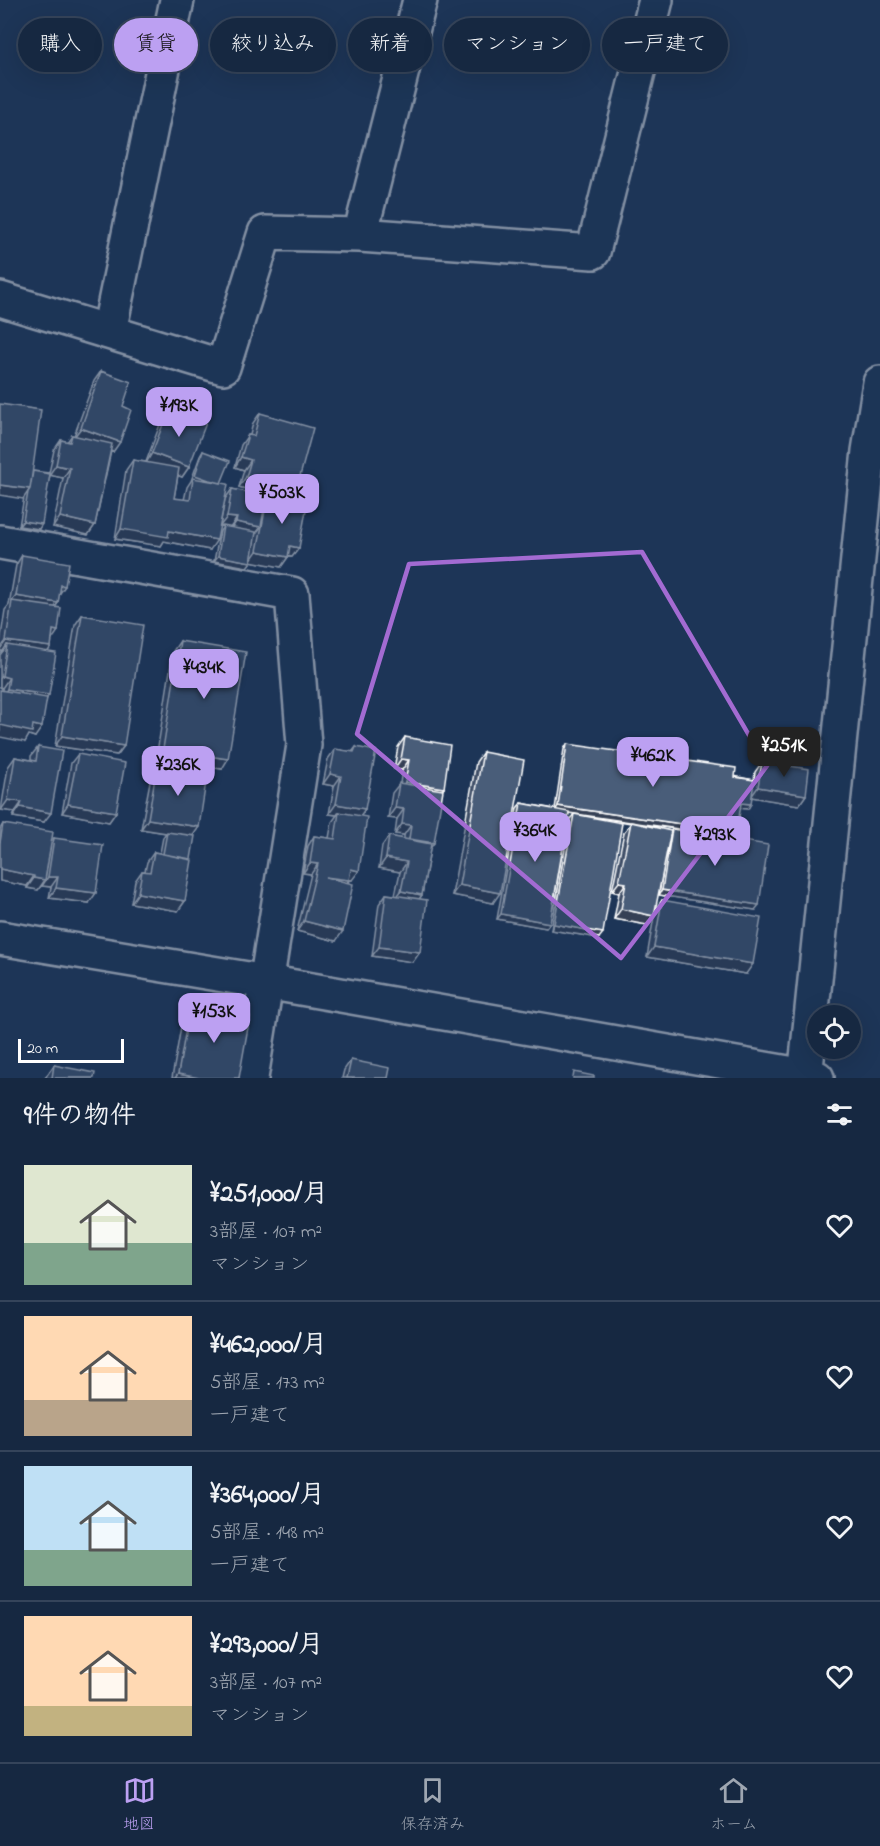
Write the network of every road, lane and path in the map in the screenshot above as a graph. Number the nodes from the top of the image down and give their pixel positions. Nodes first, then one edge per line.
1 (177, 0) edge
2 (420, 0) edge
3 (656, 0) edge
4 (360, 236) junction
5 (0, 299) edge
6 (109, 332) junction
7 (880, 383) edge
8 (874, 452) edge
9 (0, 542) edge
10 (0, 938) edge
11 (266, 982) junction
12 (809, 1077) edge
13 (251, 1078) edge

1 - 6 street
2 - 4 street
3 - 4 street
4 - 6 street
5 - 6 street
7 - 8 street
8 - 12 street
9 - 11 street
10 - 11 street
11 - 12 street
11 - 13 street

